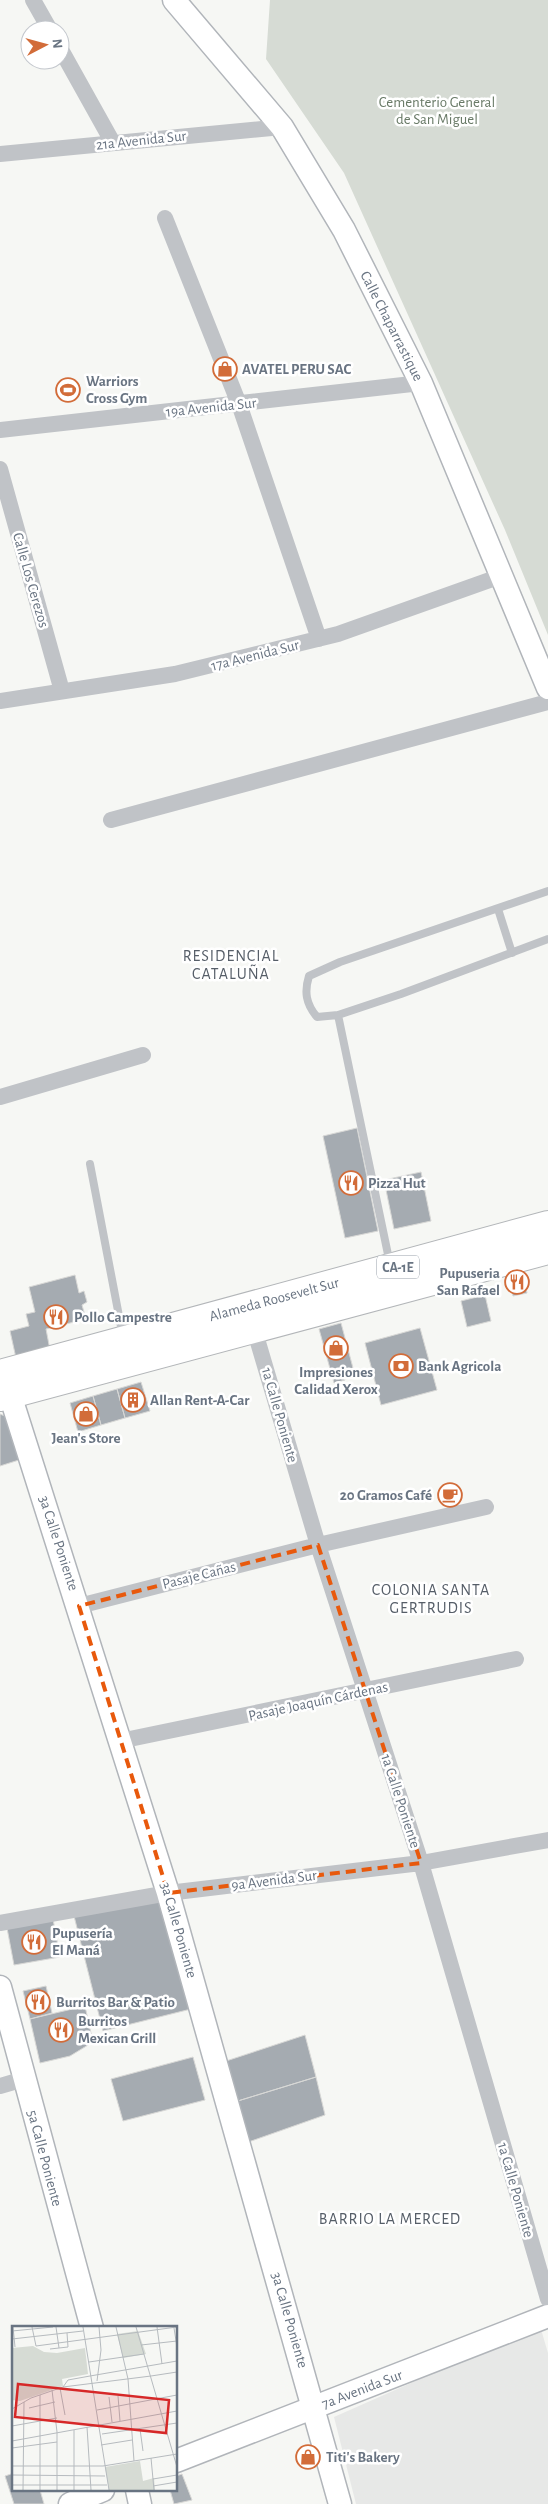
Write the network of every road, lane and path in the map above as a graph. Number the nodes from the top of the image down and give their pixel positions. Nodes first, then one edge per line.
1 (33, 0) edge
2 (174, 0) edge
3 (44, 20) edge
4 (70, 66) edge
5 (282, 127) junction
6 (113, 143) junction
7 (0, 154) edge
8 (165, 218) dead end
9 (421, 382) junction
10 (239, 404) junction
11 (0, 430) edge
12 (0, 469) edge
13 (501, 576) junction
14 (319, 639) junction
15 (548, 688) edge
16 (62, 691) junction
17 (0, 701) edge
18 (548, 702) edge
19 (111, 820) dead end
20 (548, 891) edge
21 (498, 909) junction
22 (548, 939) edge
23 (512, 952) junction
24 (338, 1015) junction
25 (144, 1055) dead end
26 (0, 1097) edge
27 (90, 1164) dead end
28 (548, 1225) edge
29 (548, 1250) edge
30 (389, 1269) junction
31 (250, 1316) junction
32 (122, 1341) junction
33 (3, 1380) edge
34 (486, 1507) dead end
35 (318, 1545) junction
36 (79, 1606) junction
37 (516, 1660) dead end
38 (364, 1691) junction
39 (120, 1741) junction
40 (548, 1840) edge
41 (421, 1863) junction
42 (168, 1893) junction
43 (0, 1923) edge
44 (0, 1987) edge
45 (24, 2079) junction
46 (0, 2086) edge
47 (548, 2299) edge
48 (548, 2316) edge
49 (91, 2326) edge
50 (315, 2407) junction
51 (178, 2460) edge
52 (98, 2492) edge
53 (70, 2504) edge
54 (340, 2504) edge

1 - 3 street
2 - 5 street, Calle Chaparrastique
4 - 6 street
5 - 6 street, 21a Avenida Sur
5 - 9 street, Calle Chaparrastique
6 - 7 street, 21a Avenida Sur
8 - 10 street
9 - 10 street, 19a Avenida Sur
9 - 13 street, Calle Chaparrastique
10 - 11 street, 19a Avenida Sur
10 - 14 street
12 - 16 street, Calle Los Cerezos
13 - 14 street, 17a Avenida Sur
13 - 15 street, Calle Chaparrastique
14 - 16 street, 17a Avenida Sur
16 - 17 street, 17a Avenida Sur
18 - 19 street
20 - 21 lane
21 - 23 lane
21 - 24 lane
22 - 23 lane
23 - 24 lane
24 - 30 lane
25 - 26 street
27 - 32 lane
28 - 30 highway, Alameda Roosevelt Sur / CA-1E
29 - 31 highway, Alameda Roosevelt Sur / CA-1E
30 - 31 highway, Alameda Roosevelt Sur / CA-1E
31 - 32 highway, Alameda Roosevelt Sur / CA-1E
31 - 33 highway, Alameda Roosevelt Sur / CA-1E
31 - 35 street, 1a Calle Poniente
32 - 33 highway, Alameda Roosevelt Sur / CA-1E
33 - 36 street, 3a Calle Poniente
34 - 35 street, Pasaje Cañas
35 - 36 street, Pasaje Cañas
35 - 38 street, 1a Calle Poniente
36 - 39 street, 3a Calle Poniente
37 - 38 street, Pasaje Joaquín Cárdenas
38 - 39 street, Pasaje Joaquín Cárdenas
38 - 41 street, 1a Calle Poniente
39 - 42 street, 3a Calle Poniente
40 - 41 street, 9a Avenida Sur
41 - 42 street, 9a Avenida Sur
41 - 47 street, 1a Calle Poniente
42 - 43 street, 9a Avenida Sur
42 - 50 street, 3a Calle Poniente
44 - 45 street, 5a Calle Poniente
45 - 46 street
45 - 49 street, 5a Calle Poniente
48 - 50 street, 7a Avenida Sur
50 - 51 street, 7a Avenida Sur
50 - 54 street, 3a Calle Poniente
52 - 53 street

